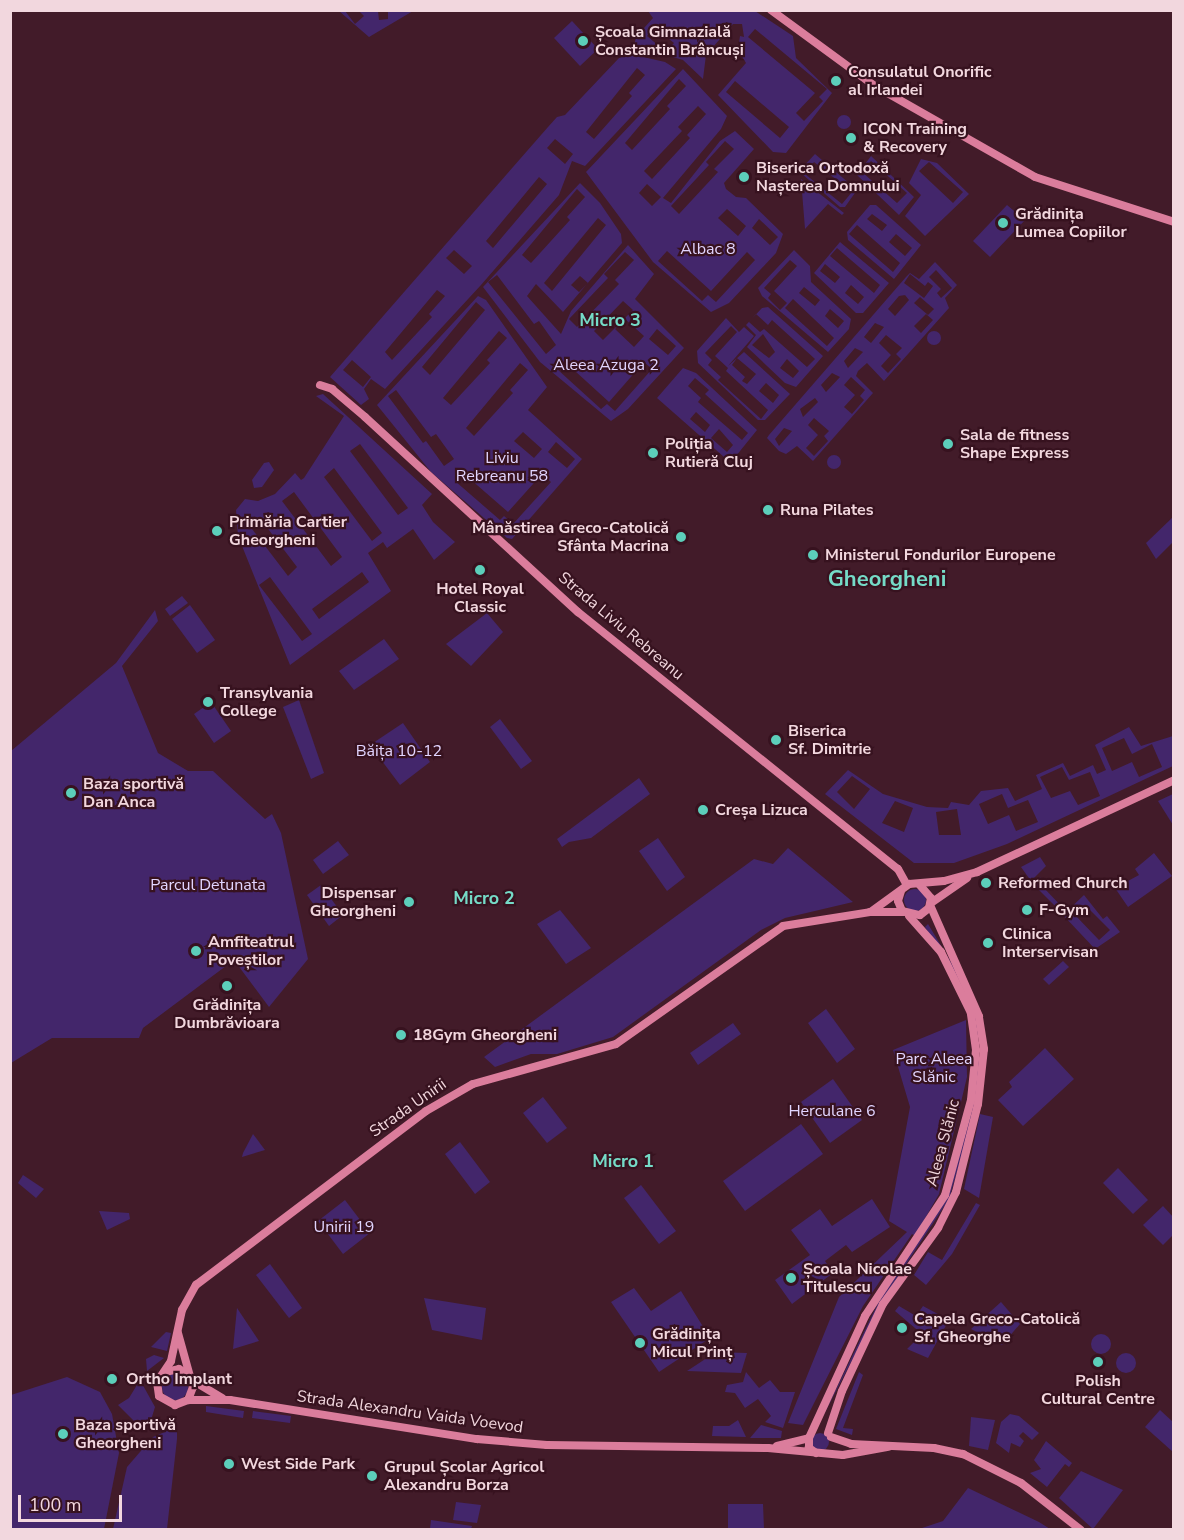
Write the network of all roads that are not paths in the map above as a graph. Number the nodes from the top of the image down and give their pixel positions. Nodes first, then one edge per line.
1 (771, 10) edge
2 (1173, 222) edge
3 (320, 385) dead end
4 (1173, 780) edge
5 (977, 872) junction
6 (908, 886) junction
7 (930, 904) junction
8 (870, 912) junction
9 (907, 914) junction
10 (178, 1333) junction
11 (165, 1372) junction
12 (191, 1379) junction
13 (188, 1400) junction
14 (228, 1400) junction
15 (830, 1435) junction
16 (810, 1436) junction
17 (888, 1447) junction
18 (768, 1448) junction
19 (821, 1454) junction
20 (1080, 1530) edge

1 - 2 main road
3 - 6 main road, Strada Liviu Rebreanu
4 - 5 main road
5 - 6 main road
5 - 7 main road
6 - 7 main road
6 - 8 main road, Strada Unirii
6 - 9 main road
7 - 9 main road
7 - 15 main road, Aleea Slănic
8 - 9 main road, Strada Unirii
8 - 10 main road, Strada Unirii
9 - 16 main road, Aleea Slănic
10 - 11 main road, Strada Unirii
10 - 12 main road, Strada Unirii
11 - 12 main road
11 - 13 main road, Strada Unirii
12 - 13 main road, Strada Unirii
12 - 14 main road, Strada Alexandru Vaida Voevod
13 - 14 main road, Strada Alexandru Vaida Voevod
14 - 18 main road, Strada Alexandru Vaida Voevod
15 - 16 main road
15 - 17 main road
15 - 19 main road
16 - 18 main road, Strada Alexandru Vaida Voevod
16 - 19 main road
17 - 19 main road, Strada Alexandru Vaida Voevod
17 - 20 main road
18 - 19 main road, Strada Alexandru Vaida Voevod

